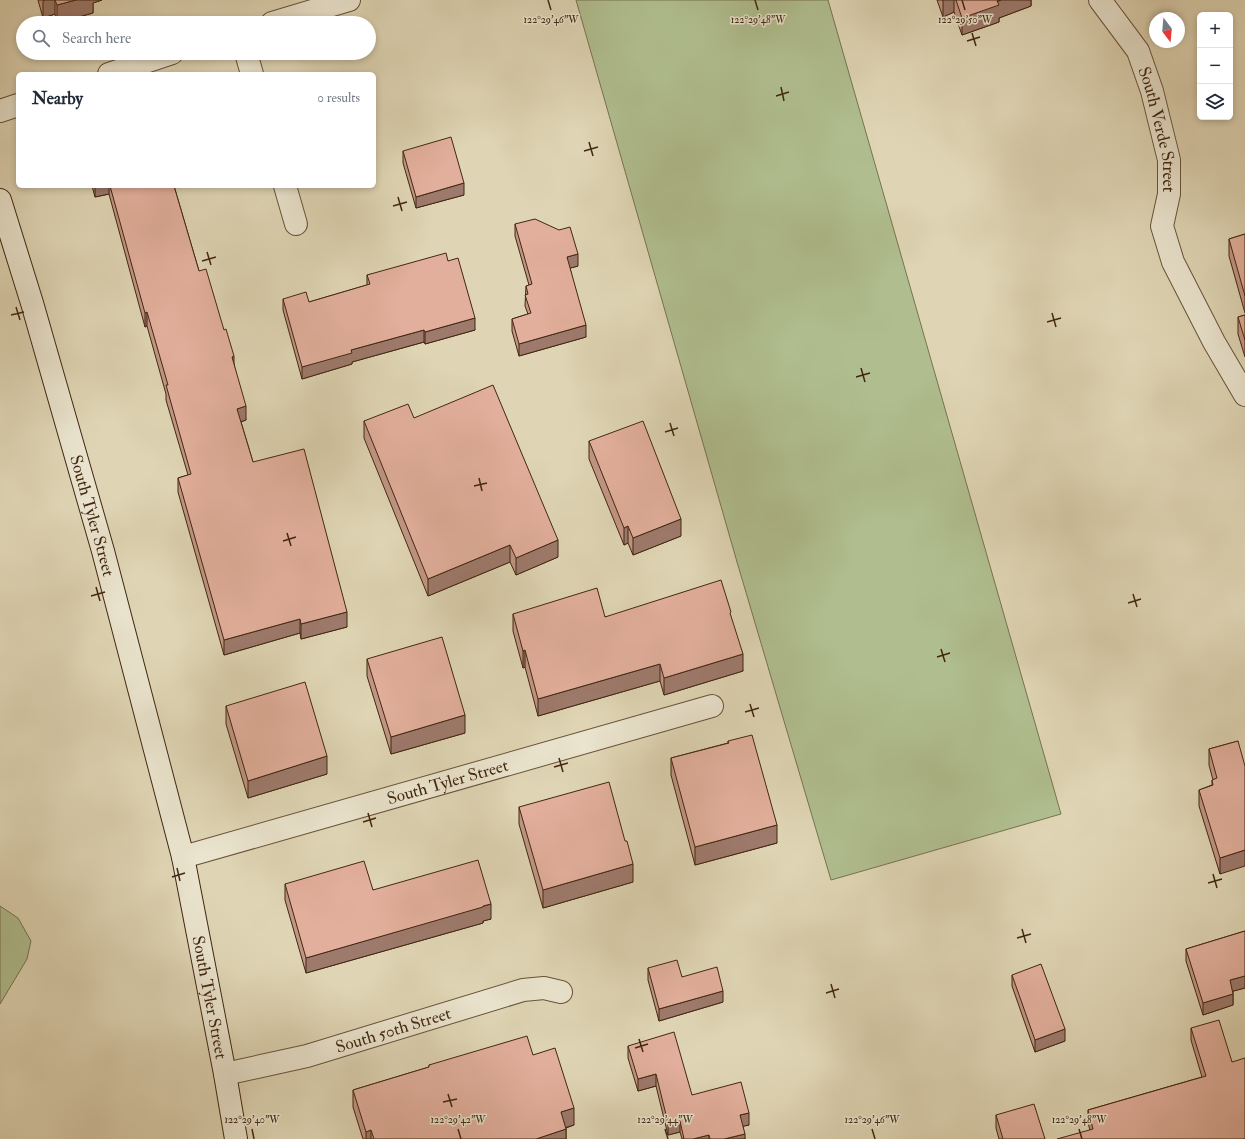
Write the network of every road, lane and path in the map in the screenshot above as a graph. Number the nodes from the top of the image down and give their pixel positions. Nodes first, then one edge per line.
1 (349, 0) edge
2 (1100, 0) edge
3 (295, 16) edge
4 (151, 60) edge
5 (248, 60) edge
6 (115, 72) edge
7 (251, 72) edge
8 (16, 106) edge
9 (0, 111) edge
10 (286, 188) edge
11 (0, 200) edge
12 (296, 224) dead end
13 (1245, 395) edge
14 (712, 706) dead end
15 (182, 857) junction
16 (561, 992) dead end
17 (225, 1074) junction
18 (236, 1139) edge

1 - 3 street
2 - 13 street, South Verde Street
4 - 6 street
5 - 7 street
8 - 9 street
10 - 12 street
11 - 15 street, South Tyler Street
14 - 15 street, South Tyler Street
15 - 17 street, South Tyler Street
16 - 17 street, South 50th Street
17 - 18 street, South Tyler Street

